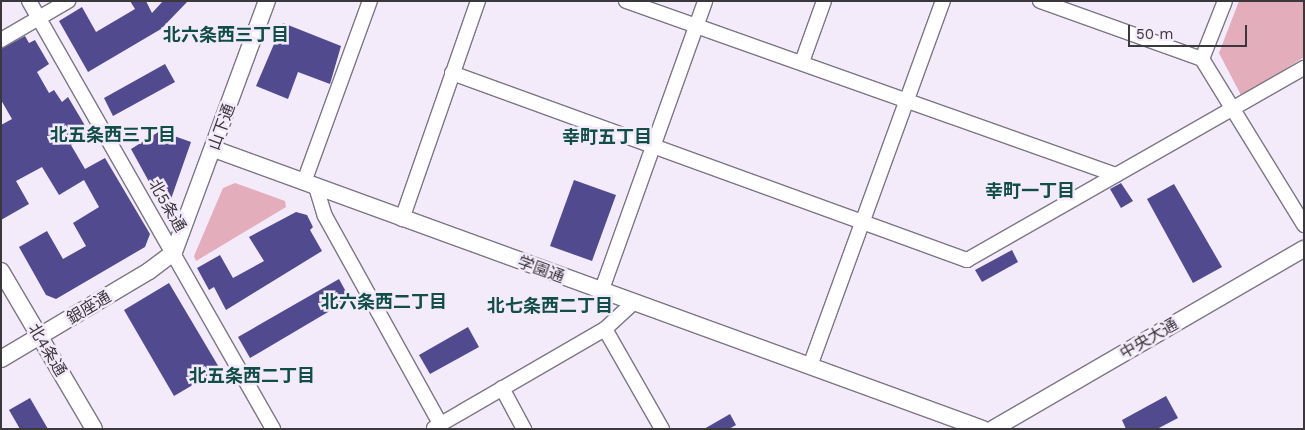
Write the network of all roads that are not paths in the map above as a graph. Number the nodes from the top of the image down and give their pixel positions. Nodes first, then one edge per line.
1 (30, 1) edge
2 (68, 1) edge
3 (267, 1) edge
4 (370, 1) edge
5 (478, 1) edge
6 (626, 1) edge
7 (706, 1) edge
8 (824, 1) edge
9 (943, 1) edge
10 (1040, 1) edge
11 (1225, 1) edge
12 (39, 18) junction
13 (696, 26) junction
14 (1, 40) edge
15 (1202, 60) junction
16 (802, 62) junction
17 (1304, 68) edge
18 (452, 73) junction
19 (908, 98) junction
20 (1235, 109) junction
21 (652, 146) junction
22 (214, 149) junction
23 (1116, 175) junction
24 (310, 185) junction
25 (402, 219) junction
26 (862, 223) junction
27 (1304, 226) edge
28 (1304, 249) edge
29 (174, 252) junction
30 (1, 271) edge
31 (601, 292) junction
32 (632, 304) junction
33 (605, 329) junction
34 (40, 337) junction
35 (1, 359) edge
36 (810, 366) junction
37 (502, 388) junction
38 (437, 427) edge
39 (94, 429) edge
40 (274, 429) edge
41 (524, 429) edge
42 (662, 429) edge
43 (983, 429) edge
44 (993, 429) edge

1 - 12 street, 北5条通
2 - 12 street
3 - 22 street, 山下通
4 - 24 street
5 - 18 street
6 - 13 street
7 - 13 street
8 - 16 street
9 - 19 street
10 - 15 street
11 - 15 street
12 - 14 street
12 - 29 street, 北5条通
13 - 16 street
13 - 21 street
15 - 20 street
16 - 19 street
17 - 20 street
18 - 21 street
18 - 25 street
19 - 23 street
19 - 26 street
20 - 23 street
20 - 27 street
21 - 26 street
21 - 31 street
22 - 24 street, 学園通
22 - 29 street, 山下通
23 - 26 street
24 - 25 street, 学園通
24 - 38 street
25 - 31 street, 学園通
26 - 36 street
28 - 44 street, 中央大通
29 - 34 street, 銀座通
29 - 40 street, 北5条通
30 - 34 street, 北4条通
31 - 32 street, 学園通
32 - 33 street
32 - 36 street, 学園通
33 - 37 street
33 - 42 street
34 - 35 street, 銀座通
34 - 39 street, 北4条通
36 - 43 street, 学園通
37 - 38 street
37 - 41 street

